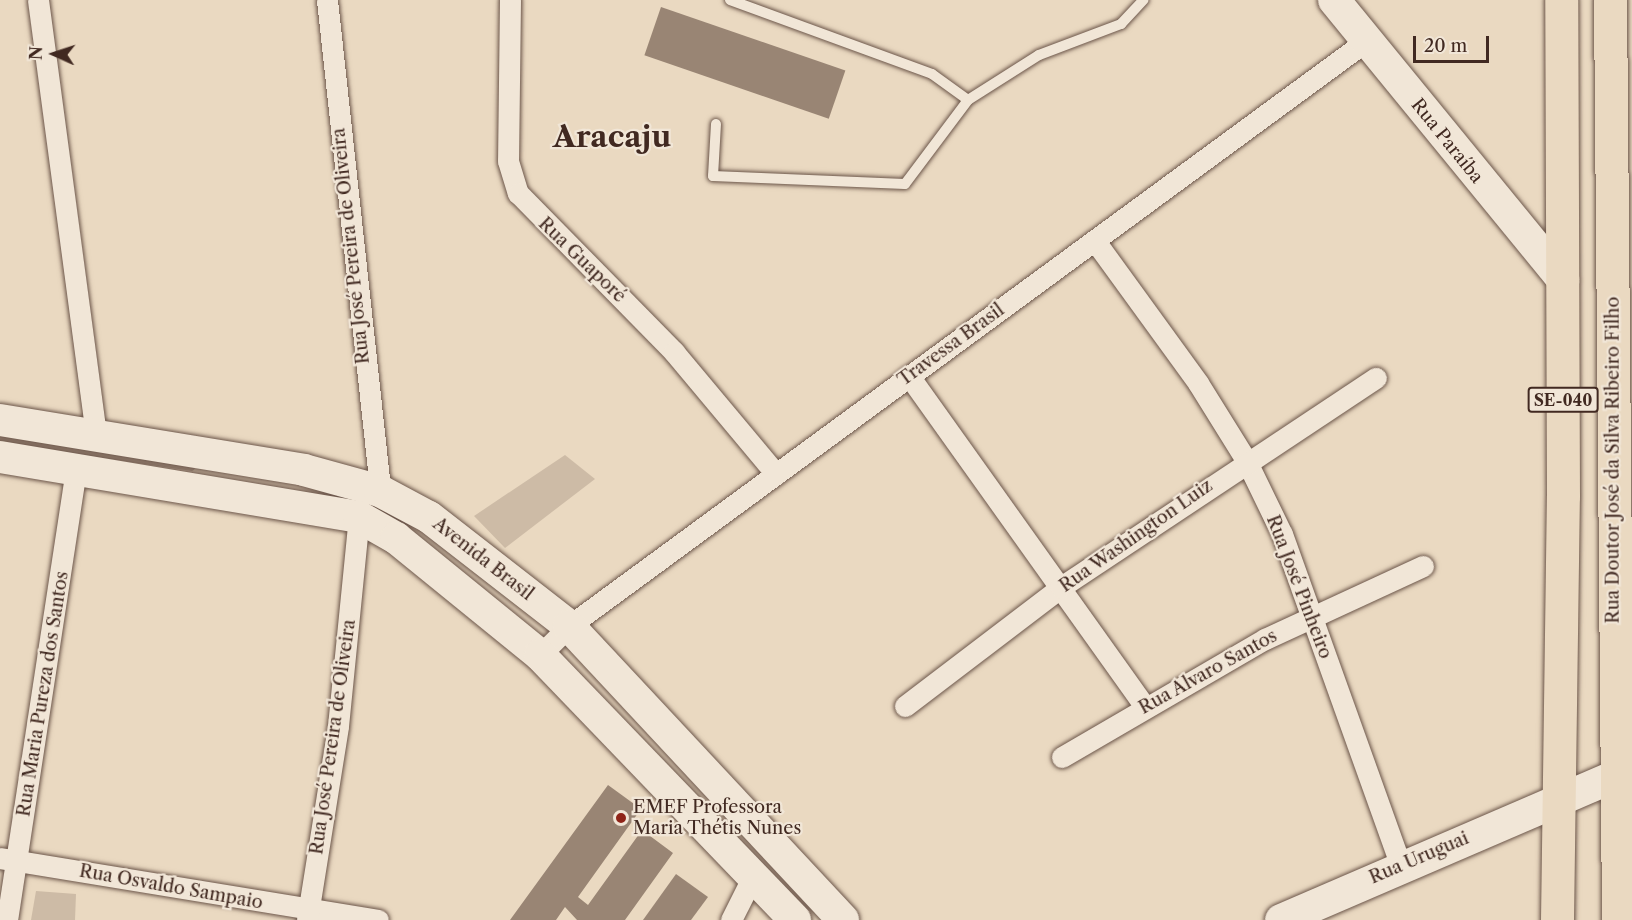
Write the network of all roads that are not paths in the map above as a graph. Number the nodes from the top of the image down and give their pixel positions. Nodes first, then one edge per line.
1 (38, 0) edge
2 (327, 0) edge
3 (510, 0) edge
4 (730, 0) edge
5 (1143, 0) edge
6 (1334, 0) edge
7 (1561, 0) edge
8 (1610, 0) edge
9 (1366, 41) junction
10 (968, 100) junction
11 (716, 124) dead end
12 (1095, 241) junction
13 (1623, 255) edge
14 (1563, 280) junction
15 (909, 376) junction
16 (1376, 378) dead end
17 (0, 420) edge
18 (96, 436) junction
19 (0, 457) edge
20 (1246, 460) junction
21 (76, 467) junction
22 (776, 474) junction
23 (380, 491) junction
24 (359, 518) junction
25 (1424, 566) dead end
26 (1061, 587) junction
27 (1311, 617) junction
28 (569, 626) junction
29 (1622, 626) edge
30 (540, 655) junction
31 (1622, 663) edge
32 (1144, 705) junction
33 (904, 706) dead end
34 (1062, 757) dead end
35 (1613, 777) junction
36 (1558, 800) junction
37 (8, 860) edge
38 (1400, 864) junction
39 (753, 876) junction
40 (308, 915) edge
41 (7, 920) edge
42 (378, 920) edge
43 (731, 920) edge
44 (795, 920) edge
45 (843, 920) edge
46 (1281, 920) edge
47 (1557, 920) edge
48 (1618, 920) edge

1 - 18 street
2 - 23 street, Rua José Pereira de Oliveira
3 - 22 street, Rua Guaporé
4 - 10 lane
5 - 10 lane
6 - 9 street, Rua Paraíba
7 - 14 main road, SE-040
8 - 13 main road, Rua Doutor José da Silva Ribeiro Filho / SE-040
9 - 12 street, Travessa Brasil
9 - 14 street, Rua Paraíba
10 - 11 lane
12 - 15 street, Travessa Brasil
12 - 20 street, Rua José Pinheiro
13 - 29 main road, Rua Doutor José da Silva Ribeiro Filho / SE-040
14 - 36 main road, SE-040
15 - 22 street, Travessa Brasil
15 - 26 street
16 - 20 street, Rua Washington Luiz
17 - 18 street, Avenida Brasil
18 - 23 street, Avenida Brasil
19 - 21 street, Avenida Brasil
20 - 26 street, Rua Washington Luiz
20 - 27 street, Rua José Pinheiro
21 - 24 street, Avenida Brasil
21 - 37 street, Rua Maria Pureza dos Santos
22 - 28 street, Travessa Brasil
23 - 28 street, Avenida Brasil
24 - 30 street, Avenida Brasil
24 - 40 street, Rua José Pereira de Oliveira
25 - 27 street, Rua Alvaro Santos
26 - 32 street
26 - 33 street, Rua Washington Luiz
27 - 32 street, Rua Alvaro Santos
27 - 38 street, Rua José Pinheiro
28 - 30 street, Travessa Brasil
28 - 45 street, Avenida Brasil
29 - 31 main road, Rua Doutor José da Silva Ribeiro Filho / SE-040
30 - 39 street, Avenida Brasil
31 - 35 main road, Rua Doutor José da Silva Ribeiro Filho / SE-040
32 - 34 street, Rua Alvaro Santos
35 - 36 street, Rua Uruguai
35 - 48 main road, Rua Doutor José da Silva Ribeiro Filho / SE-040
36 - 38 street, Rua Uruguai
36 - 47 main road, SE-040
37 - 40 street, Rua Osvaldo Sampaio
37 - 41 street, Rua Maria Pureza dos Santos
38 - 46 street, Rua Uruguai
39 - 43 street
39 - 44 street, Avenida Brasil
40 - 42 street, Rua Osvaldo Sampaio

